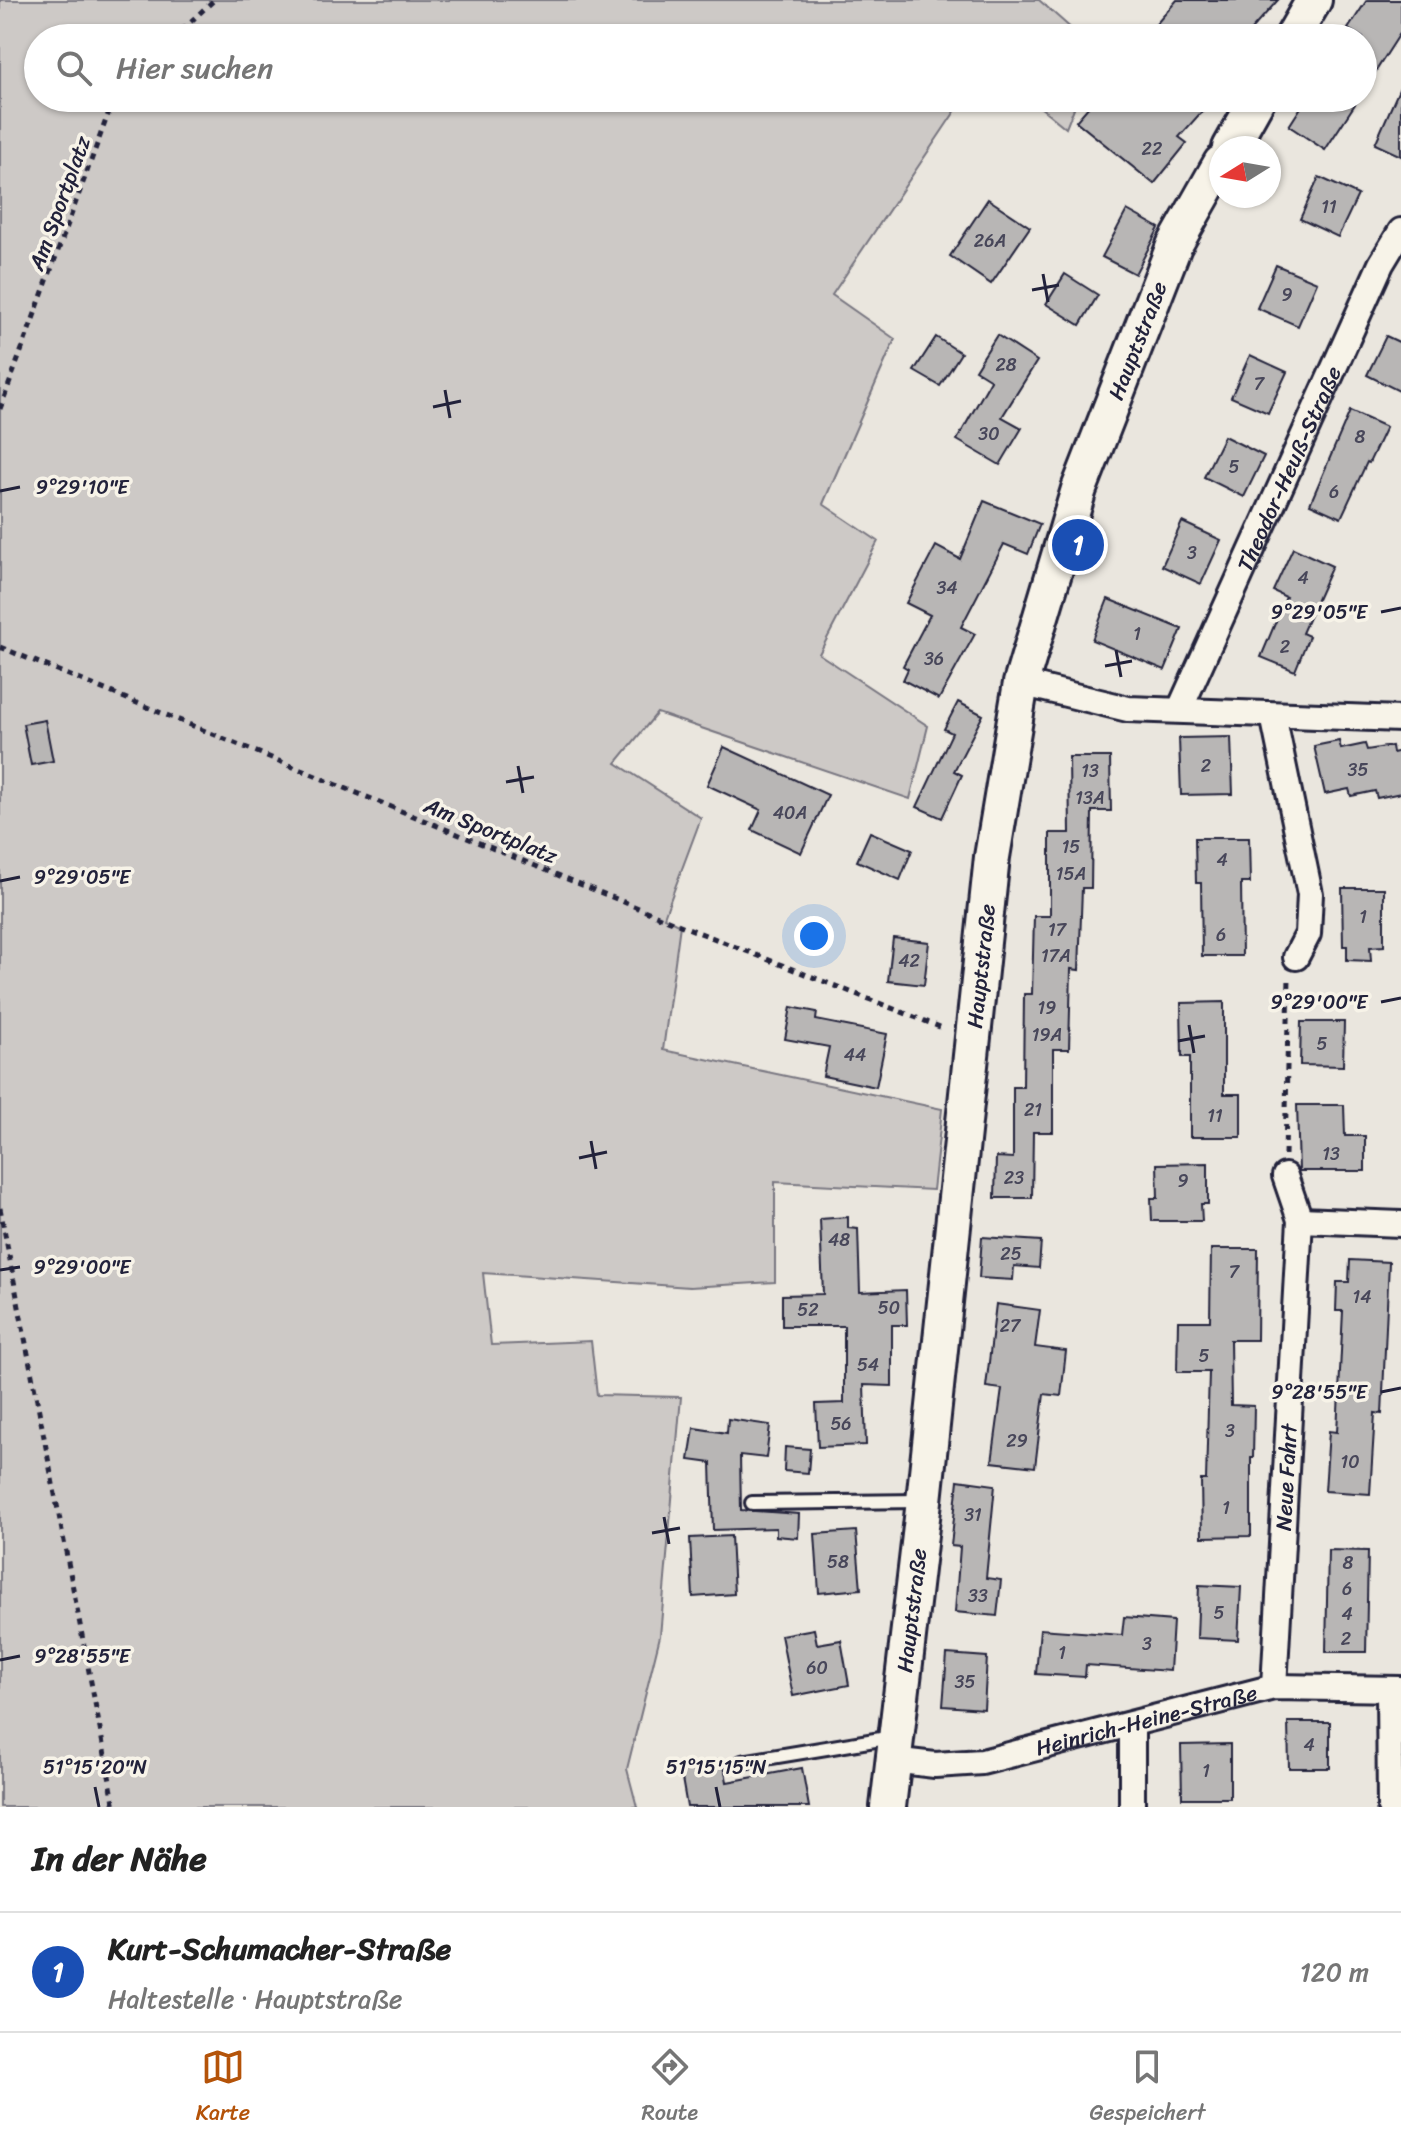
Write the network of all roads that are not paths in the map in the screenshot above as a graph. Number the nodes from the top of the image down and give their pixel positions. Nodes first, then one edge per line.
1 (1314, 0) edge
2 (1300, 24) edge
3 (1250, 112) edge
4 (1237, 136) edge
5 (1209, 184) edge
6 (1401, 231) edge
7 (1021, 683) junction
8 (1180, 709) junction
9 (1273, 715) junction
10 (1401, 719) edge
11 (1296, 957) road end
12 (1285, 1176) road end
13 (1300, 1220) junction
14 (1401, 1224) edge
15 (924, 1501) junction
16 (752, 1503) dead end
17 (1274, 1687) junction
18 (1395, 1689) edge
19 (1132, 1724) junction
20 (893, 1749) junction
21 (742, 1762) dead end
22 (888, 1807) edge
23 (1132, 1807) edge
24 (1390, 1807) edge

1 - 2 street
3 - 4 street
5 - 7 street, Hauptstraße
6 - 8 street, Theodor-Heuß-Straße
7 - 8 street
7 - 15 street, Hauptstraße
8 - 9 street
9 - 10 street
9 - 11 street
12 - 13 street, Neue Fahrt
13 - 14 street
13 - 17 street, Neue Fahrt
15 - 16 lane
15 - 20 street, Hauptstraße
17 - 18 street, Heinrich-Heine-Straße
17 - 19 street, Heinrich-Heine-Straße
18 - 24 street
19 - 20 street, Heinrich-Heine-Straße
19 - 23 street
20 - 21 lane
20 - 22 street, Hauptstraße

